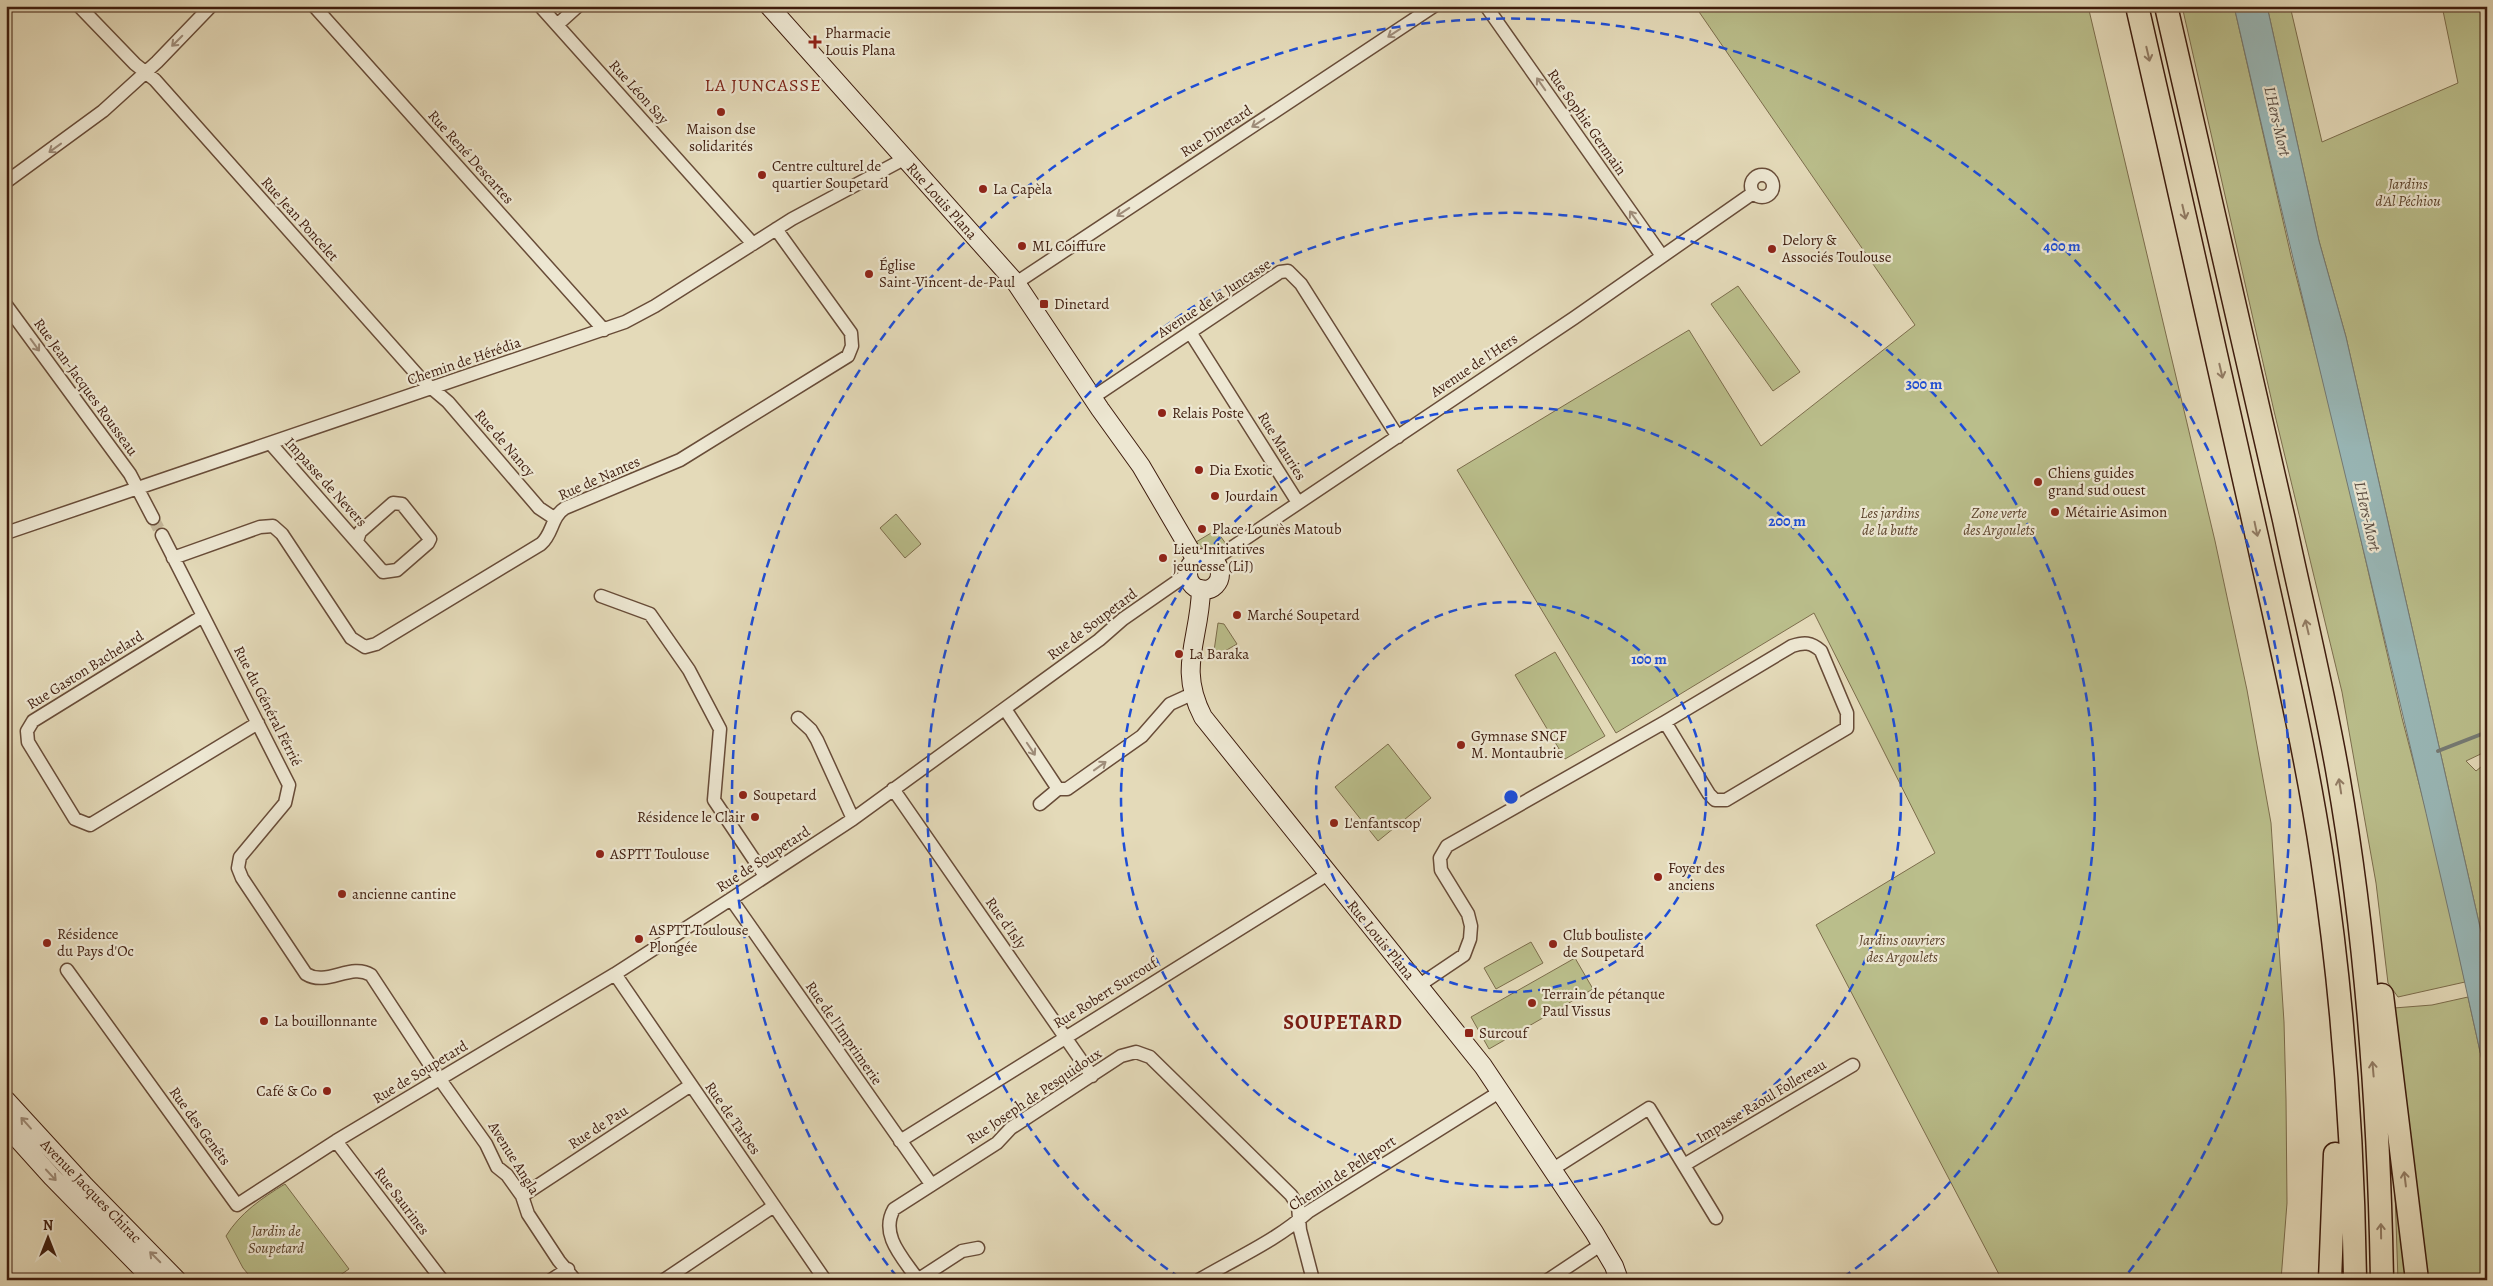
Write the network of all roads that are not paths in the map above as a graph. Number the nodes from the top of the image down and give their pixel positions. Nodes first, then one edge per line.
1 (79, 6) edge
2 (211, 6) edge
3 (314, 6) edge
4 (540, 6) edge
5 (578, 6) edge
6 (769, 6) edge
7 (1434, 6) edge
8 (1486, 6) edge
9 (2137, 6) edge
10 (2166, 6) edge
11 (557, 25) junction
12 (145, 72) junction
13 (904, 158) junction
14 (6, 182) edge
15 (1753, 193) dead end
16 (776, 229) junction
17 (753, 244) junction
18 (1662, 256) junction
19 (1016, 283) junction
20 (6, 306) edge
21 (604, 330) junction
22 (1190, 332) junction
23 (431, 389) junction
24 (1092, 398) junction
25 (1398, 437) junction
26 (270, 444) junction
27 (137, 488) junction
28 (1298, 501) junction
29 (153, 518) tunnel mouth
30 (554, 518) junction
31 (6, 533) edge
32 (162, 535) tunnel mouth
33 (357, 540) junction
34 (173, 558) junction
35 (1204, 560) junction
36 (1188, 576) junction
37 (1201, 590) junction
38 (601, 596) dead end
39 (203, 616) junction
40 (1192, 694) junction
41 (1005, 709) junction
42 (798, 718) dead end
43 (1665, 722) junction
44 (258, 723) junction
45 (893, 789) junction
46 (1058, 789) junction
47 (1040, 804) dead end
48 (2345, 818) junction
49 (853, 819) junction
50 (1328, 874) junction
51 (765, 876) junction
52 (731, 899) junction
53 (67, 970) dead end
54 (615, 974) junction
55 (1418, 986) junction
56 (1065, 1036) junction
57 (1853, 1065) dead end
58 (1092, 1076) junction
59 (440, 1079) junction
60 (691, 1085) junction
61 (1501, 1091) junction
62 (6, 1100) edge
63 (2347, 1102) junction
64 (6, 1126) edge
65 (336, 1141) junction
66 (900, 1141) junction
67 (1684, 1165) junction
68 (1553, 1169) junction
69 (931, 1184) junction
70 (522, 1196) junction
71 (774, 1206) junction
72 (1716, 1218) dead end
73 (1299, 1219) junction
74 (1602, 1244) junction
75 (978, 1248) dead end
76 (568, 1269) junction
77 (153, 1280) edge
78 (178, 1280) edge
79 (442, 1280) edge
80 (551, 1280) edge
81 (575, 1280) edge
82 (664, 1280) edge
83 (825, 1280) edge
84 (918, 1280) edge
85 (922, 1280) edge
86 (1199, 1280) edge
87 (1313, 1280) edge
88 (1548, 1280) edge
89 (1619, 1280) edge
90 (2330, 1280) edge
91 (2355, 1280) edge
92 (2382, 1280) edge
93 (2417, 1280) edge

1 - 12 street, Rue Jean Poncelet
2 -> 12 street
3 - 21 street, Rue René Descartes
4 - 11 street, Rue Léon Say
5 - 11 street
6 - 13 street, Rue Louis Plana
7 -> 19 street, Rue Dinetard
18 -> 8 street, Rue Sophie Germain
9 -> 63 highway
48 -> 10 highway
11 - 17 street, Rue Léon Say
12 -> 14 street
12 - 23 street, Rue Jean Poncelet
13 - 16 street, Chemin de Hérédia
13 - 19 street, Rue Louis Plana
15 - 18 street, Avenue de l'Hers
16 - 17 street, Chemin de Hérédia
16 - 30 street, Rue de Nantes
17 - 21 street, Chemin de Hérédia
18 - 25 street, Avenue de l'Hers
19 - 24 street, Rue Louis Plana
20 -> 27 street, Rue Jean-Jacques Rousseau
21 - 23 street, Chemin de Hérédia
22 - 24 street, Avenue de la Juncasse
22 - 25 street, Avenue de la Juncasse
22 - 28 street, Rue Mauries
23 - 26 street, Chemin de Hérédia
23 - 30 street, Rue de Nancy
24 - 35 street, Rue Louis Plana
25 - 28 street, Avenue de l'Hers
26 - 27 street, Chemin de Hérédia
26 - 33 street, Impasse de Nevers
27 - 29 street
27 - 31 street, Chemin de Hérédia
28 - 35 street, Avenue de l'Hers
30 - 34 street, Rue de Nantes
32 - 34 street, Rue du Général Férrié
33 - 33 street, Impasse de Nevers
34 - 39 street, Rue du Général Férrié
35 - 36 street
35 - 37 street
36 - 37 street
36 - 41 street, Rue de Soupetard
37 - 40 street, Rue Louis Plana
38 - 51 street
39 - 44 street, Rue du Général Férrié
39 - 44 street, Rue Gaston Bachelard
46 -> 40 street
40 - 50 street, Rue Louis Plana
41 - 45 street, Rue de Soupetard
41 -> 46 street
42 - 49 street
43 - 43 street
43 - 55 street
44 - 59 street, Rue du Général Férrié
45 - 49 street, Rue de Soupetard
45 - 56 street, Rue d'Isly
46 - 47 street
92 -> 48 highway
93 -> 48 highway
49 - 51 street, Rue de Soupetard
50 - 55 street, Rue Louis Plana
50 - 56 street, Rue Robert Surcouf
51 - 52 street, Rue de Soupetard
52 - 54 street, Rue de Soupetard
52 - 66 street, Rue de l'Imprimerie
53 - 65 street, Rue des Genêts
54 - 59 street, Rue de Soupetard
54 - 60 street, Rue de Tarbes
55 - 61 street, Rue Louis Plana
56 - 58 street, Rue d'Isly
56 - 66 street, Rue Robert Surcouf
57 - 67 street, Impasse Raoul Follereau
58 - 69 street, Rue Joseph de Pesquidoux
58 - 73 street, Rue Joseph de Pesquidoux
59 - 65 street, Rue de Soupetard
59 - 70 street, Avenue Angla
60 - 70 street, Rue de Pau
60 - 71 street, Rue de Tarbes
61 - 68 street, Rue Louis Plana
61 - 73 street, Chemin de Pelleport
78 -> 62 street, Avenue Jacques Chirac
63 - 90 highway
63 - 91 highway
64 -> 77 street, Avenue Jacques Chirac
65 - 79 street, Rue Saurines
66 - 69 street, Rue de l'Imprimerie
67 - 68 street
67 - 72 street
68 - 74 street, Rue Louis Plana
69 - 84 street, Rue Joseph de Pesquidoux
70 - 76 street, Avenue Angla
71 - 82 street
71 - 83 street, Rue de Tarbes
73 - 86 street, Chemin de Pelleport
73 - 87 street, Rue Joseph de Pesquidoux
74 - 88 street
74 - 89 street, Rue Louis Plana
75 - 85 street
76 - 80 street
76 - 81 street, Avenue Angla

